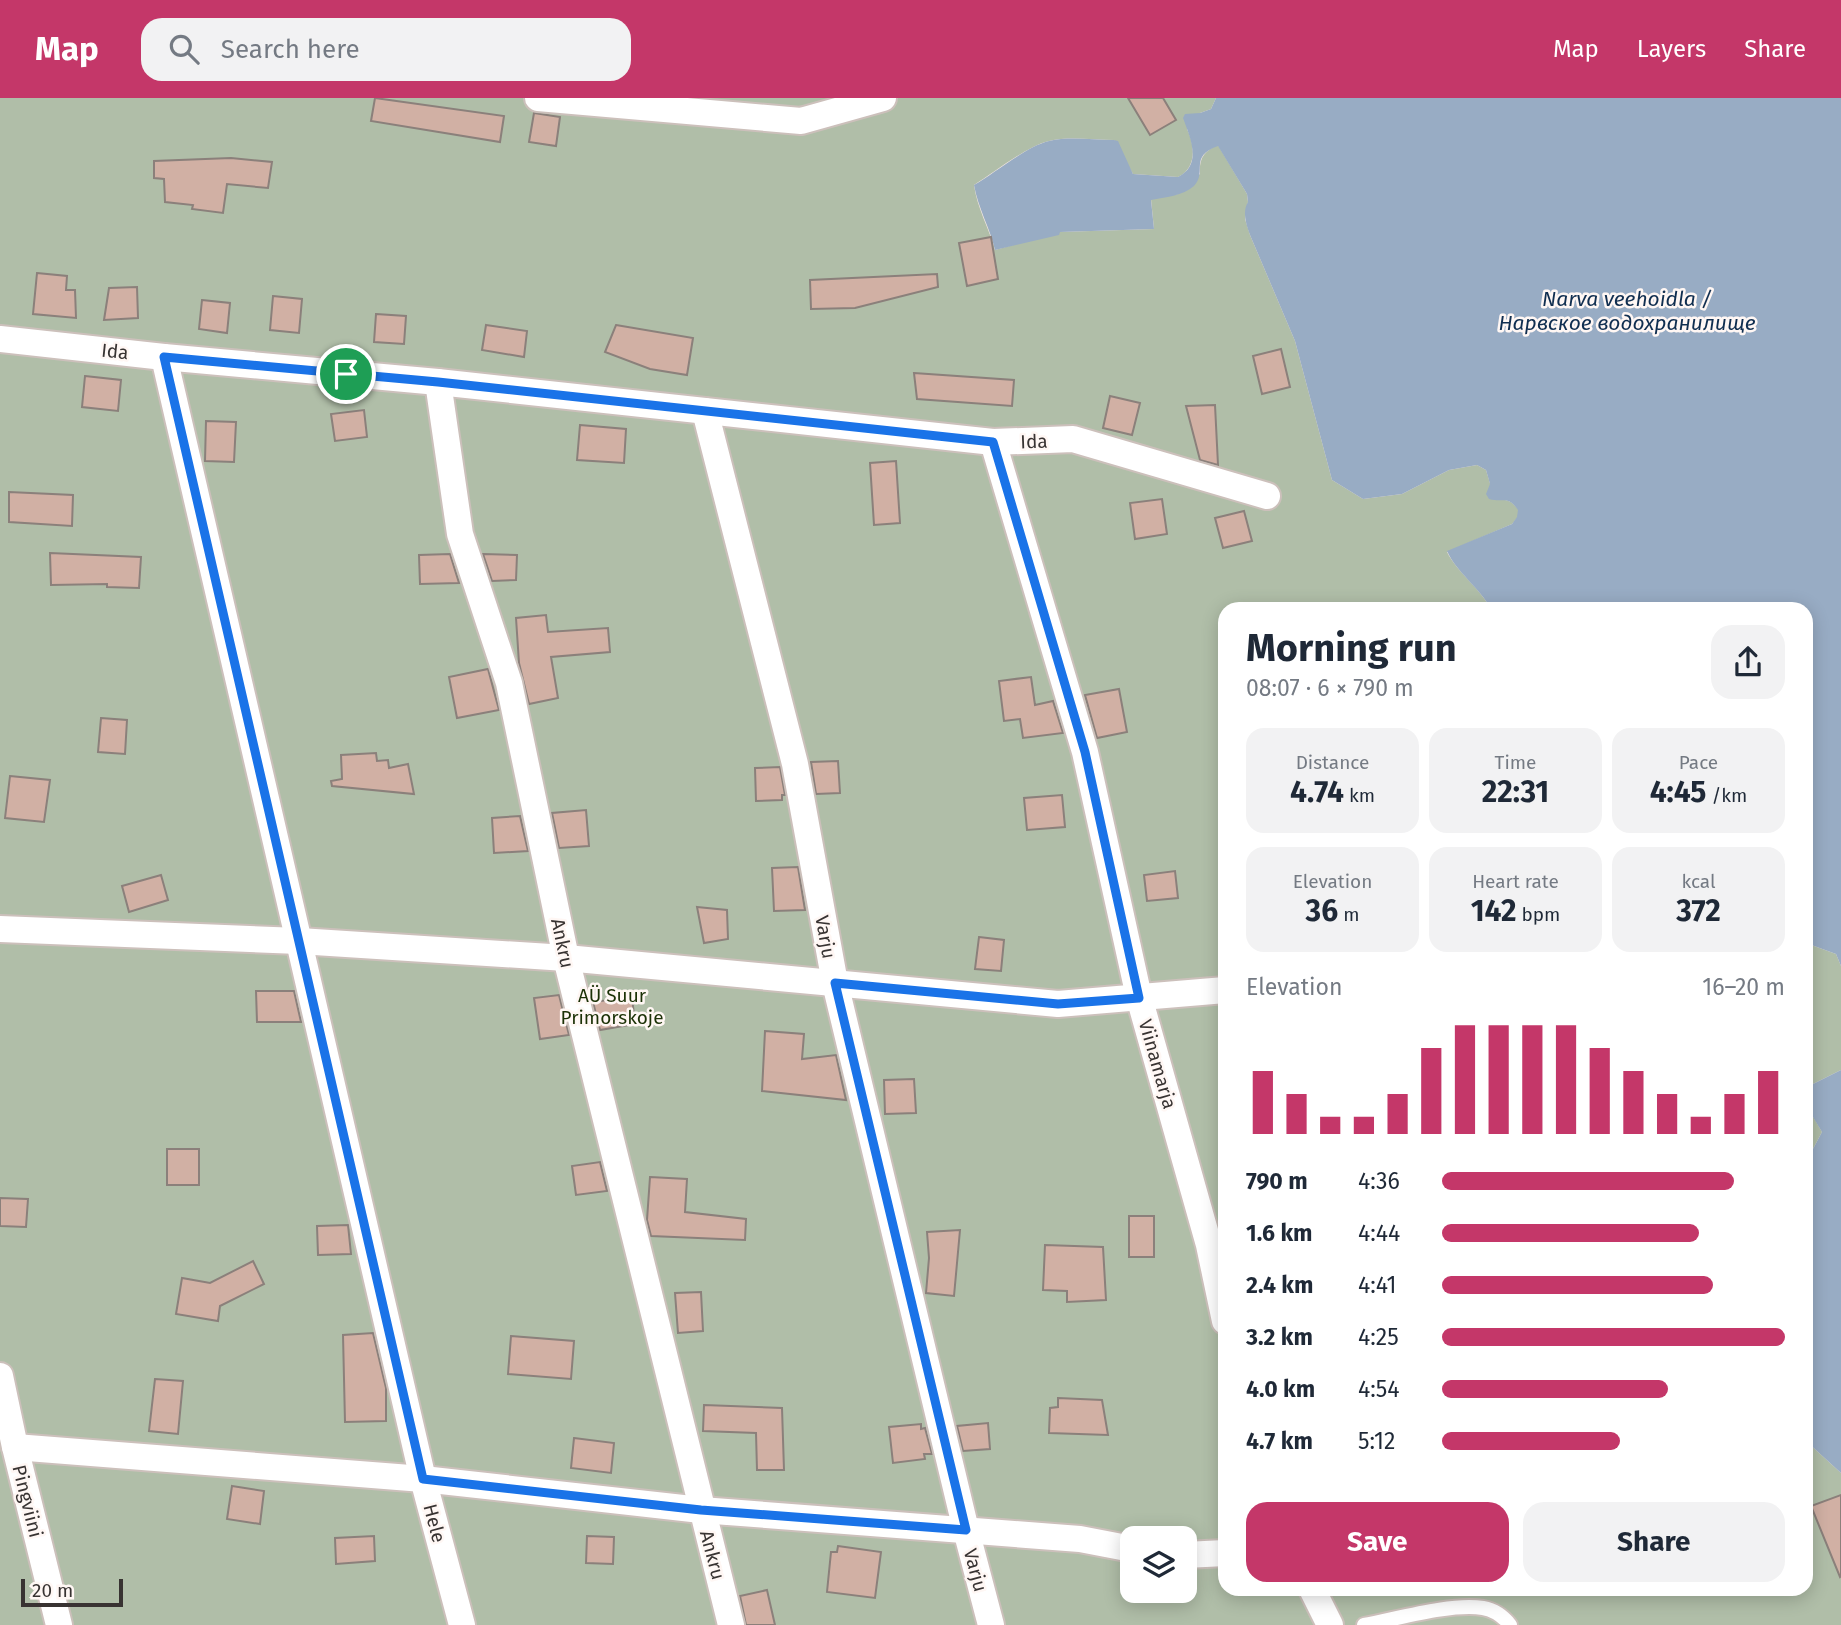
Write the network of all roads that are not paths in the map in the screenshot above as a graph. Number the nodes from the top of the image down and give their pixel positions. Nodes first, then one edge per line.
1 (537, 98) edge
2 (883, 98) edge
3 (0, 339) edge
4 (164, 357) junction
5 (438, 382) junction
6 (705, 411) junction
7 (993, 442) junction
8 (1267, 496) dead end
9 (0, 929) edge
10 (299, 940) junction
11 (566, 958) junction
12 (835, 983) junction
13 (1218, 991) edge
14 (1139, 998) junction
15 (1218, 1288) edge
16 (0, 1376) edge
17 (15, 1447) junction
18 (423, 1479) junction
19 (701, 1510) junction
20 (966, 1530) junction
21 (1120, 1547) edge
22 (1218, 1553) edge
23 (1197, 1554) edge
24 (1315, 1596) edge
25 (59, 1625) edge
26 (462, 1625) edge
27 (731, 1625) edge
28 (991, 1625) edge
29 (1329, 1625) edge
30 (1364, 1625) edge
31 (1510, 1625) edge

1 - 2 street
3 - 4 street, Ida
4 - 5 street, Ida
4 - 10 street, Hele
5 - 6 street, Ida
5 - 11 street, Ankru
6 - 7 street, Ida
6 - 12 street, Varju
7 - 8 street, Ida
7 - 14 street, Viinamarja
9 - 10 street
10 - 11 street
10 - 18 street, Hele
11 - 12 street
11 - 19 street, Ankru
12 - 14 street
12 - 20 street, Varju
13 - 14 street
14 - 15 street, Viinamarja
16 - 17 street, Pingviini
17 - 18 street
17 - 25 street, Pingviini
18 - 19 street
18 - 26 street, Hele
19 - 20 street
19 - 27 street, Ankru
20 - 21 street
20 - 28 street, Varju
22 - 23 street
24 - 29 street
30 - 31 lane

